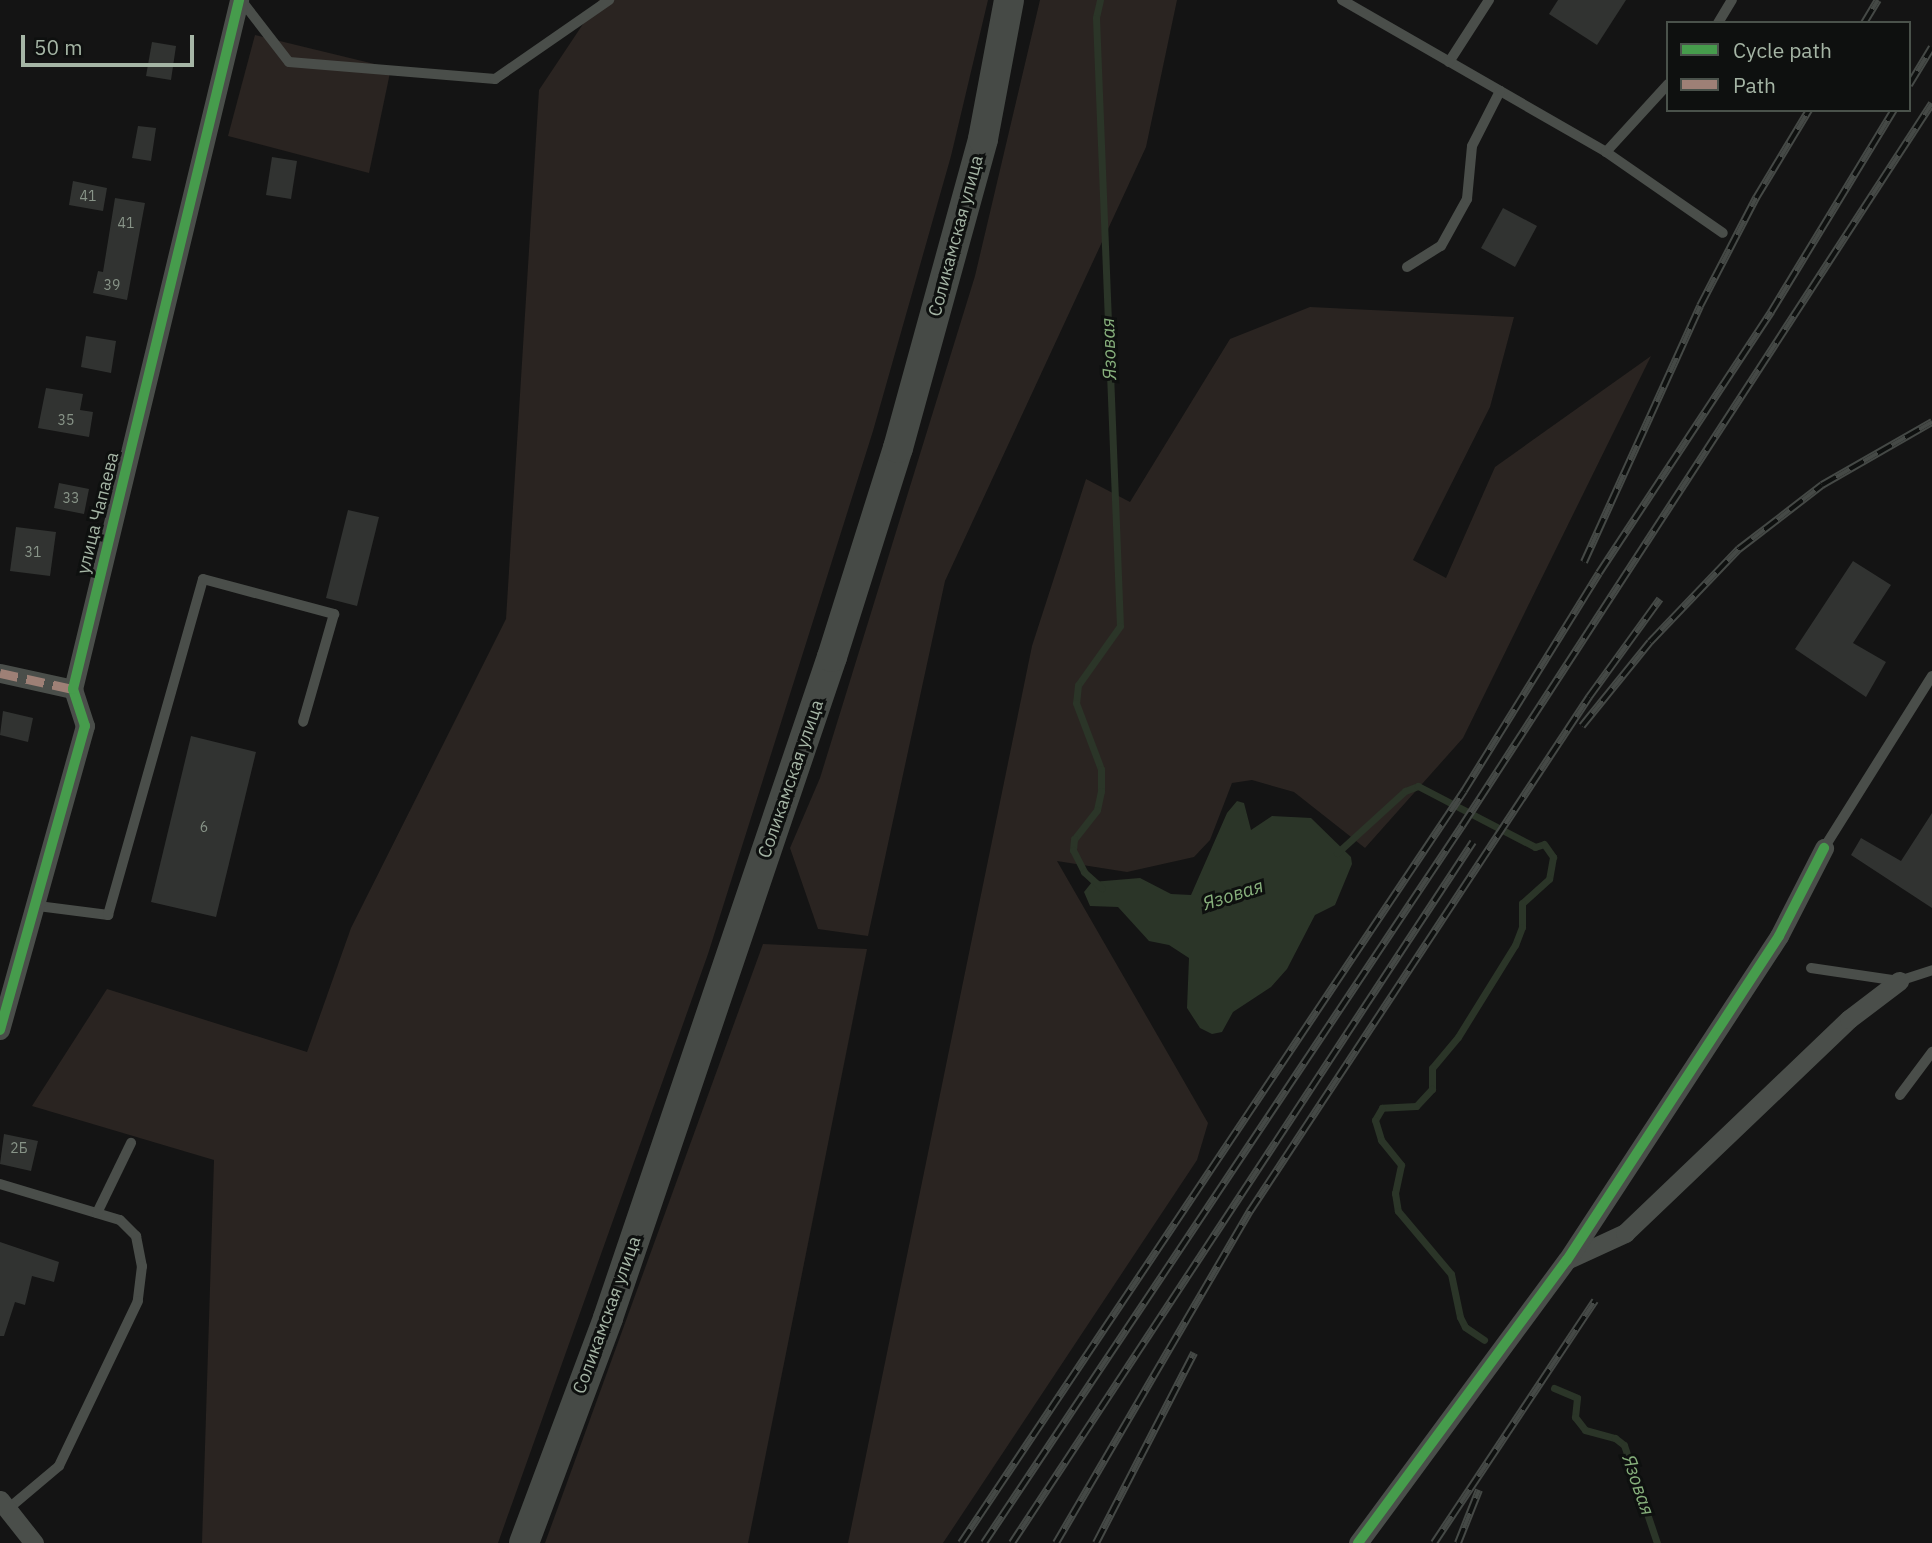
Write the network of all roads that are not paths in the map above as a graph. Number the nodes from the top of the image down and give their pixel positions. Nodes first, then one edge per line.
1 (240, 0) edge
2 (609, 0) edge
3 (1009, 0) edge
4 (1342, 0) edge
5 (1489, 0) edge
6 (1732, 0) edge
7 (1719, 21) edge
8 (1449, 62) junction
9 (1666, 86) edge
10 (1500, 91) junction
11 (1606, 152) junction
12 (1723, 233) dead end
13 (1406, 267) dead end
14 (0, 673) edge
15 (1932, 676) edge
16 (74, 689) junction
17 (303, 722) dead end
18 (1824, 848) joint
19 (38, 906) junction
20 (1811, 968) dead end
21 (1932, 970) edge
22 (1899, 981) junction
23 (0, 1030) edge
24 (1932, 1052) edge
25 (1900, 1095) dead end
26 (131, 1143) dead end
27 (0, 1184) edge
28 (97, 1213) junction
29 (1567, 1260) junction
30 (4, 1504) edge
31 (34, 1543) edge
32 (524, 1543) edge
33 (1358, 1543) edge

1 - 2 lane
1 - 16 street, улица Чапаева
3 - 32 main road, Соликамская улица
4 - 8 lane
5 - 8 lane
6 - 7 lane
8 - 10 lane
9 - 11 lane
10 - 11 lane
10 - 13 lane
11 - 12 lane
14 - 16 street
15 - 18 lane
16 - 19 street
17 - 19 lane
18 - 29 street
19 - 23 street
20 - 22 lane
21 - 22 lane
22 - 29 street
24 - 25 lane
26 - 28 lane
27 - 28 lane
28 - 30 lane
29 - 33 street
30 - 31 street

